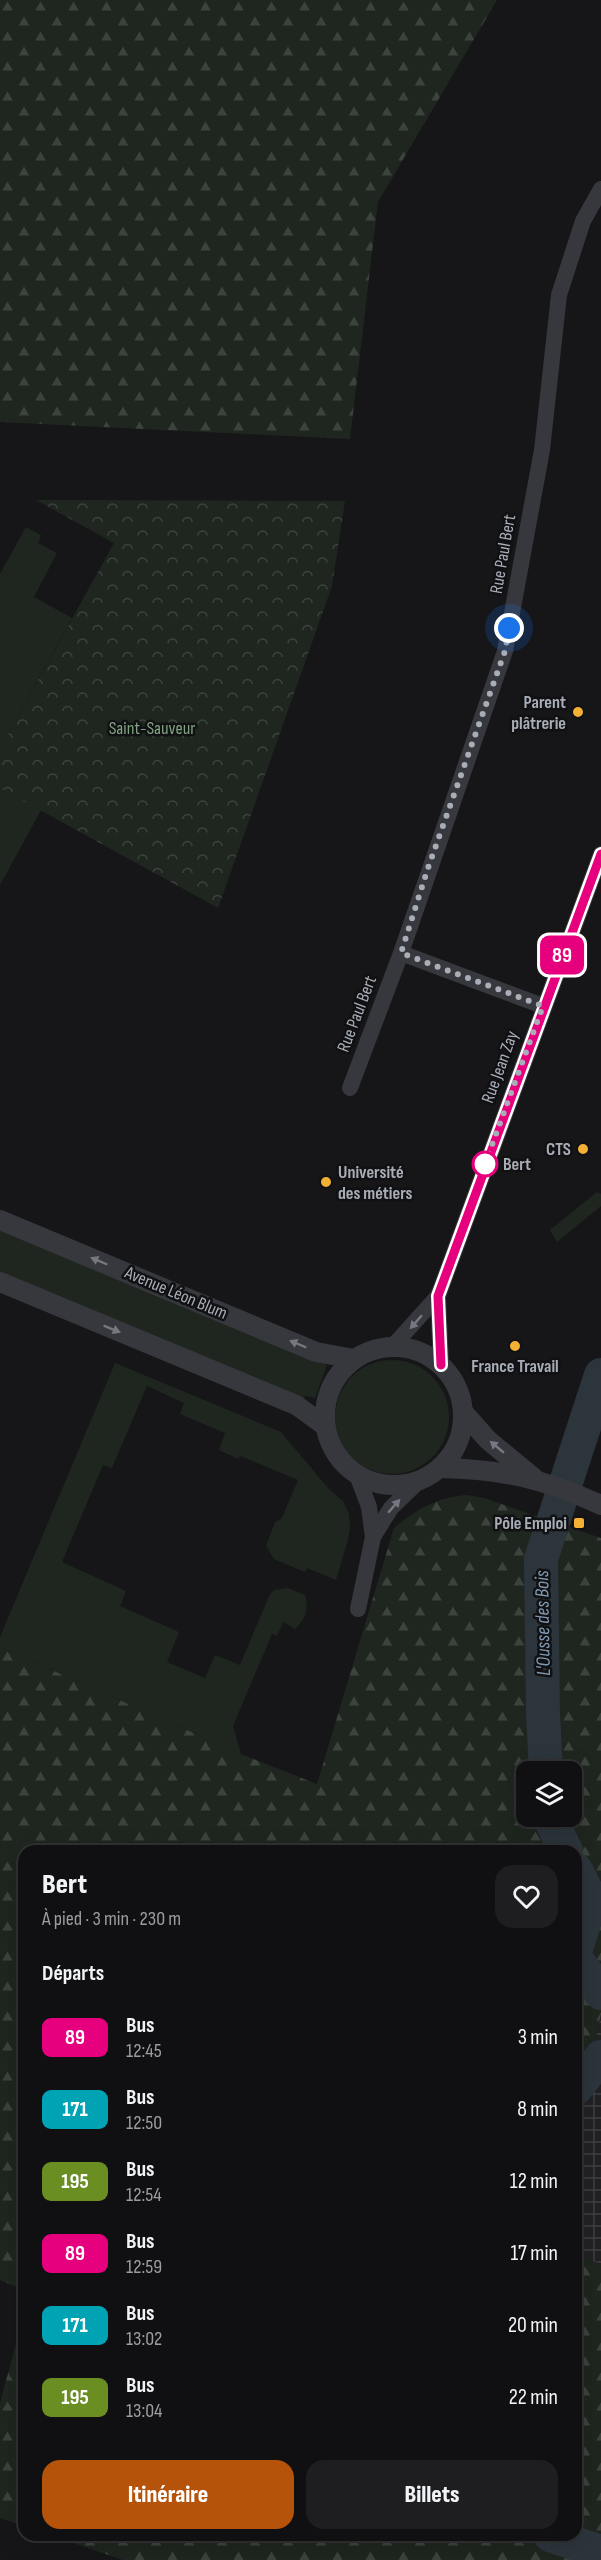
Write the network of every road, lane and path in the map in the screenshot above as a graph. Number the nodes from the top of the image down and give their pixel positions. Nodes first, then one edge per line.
1 (601, 189) edge
2 (601, 854) edge
3 (401, 953) junction
4 (543, 1006) junction
5 (350, 1088) dead end
6 (0, 1220) edge
7 (0, 1282) edge
8 (438, 1296) junction
9 (393, 1347) junction
10 (354, 1359) junction
11 (441, 1365) junction
12 (463, 1412) junction
13 (326, 1426) junction
14 (440, 1468) junction
15 (357, 1475) junction
16 (420, 1480) junction
17 (541, 1481) junction
18 (601, 1505) edge
19 (374, 1537) junction
20 (358, 1609) dead end

1 - 3 street, Rue Paul Bert
2 - 4 street, Rue Jean Zay
3 - 4 street
3 - 5 street, Rue Paul Bert
4 - 8 street, Rue Jean Zay
10 -> 6 street, Avenue Léon Blum
7 -> 13 street
8 -> 9 street, Rue Jean Zay
8 - 11 street, Rue Jean Zay
9 - 10 street
9 - 11 street
10 - 13 street
11 - 12 street
12 - 14 street
17 -> 12 street
13 - 15 street
14 - 16 street
14 - 17 street
15 - 16 street
15 - 19 street
19 -> 16 street
17 - 18 street
19 - 20 street

